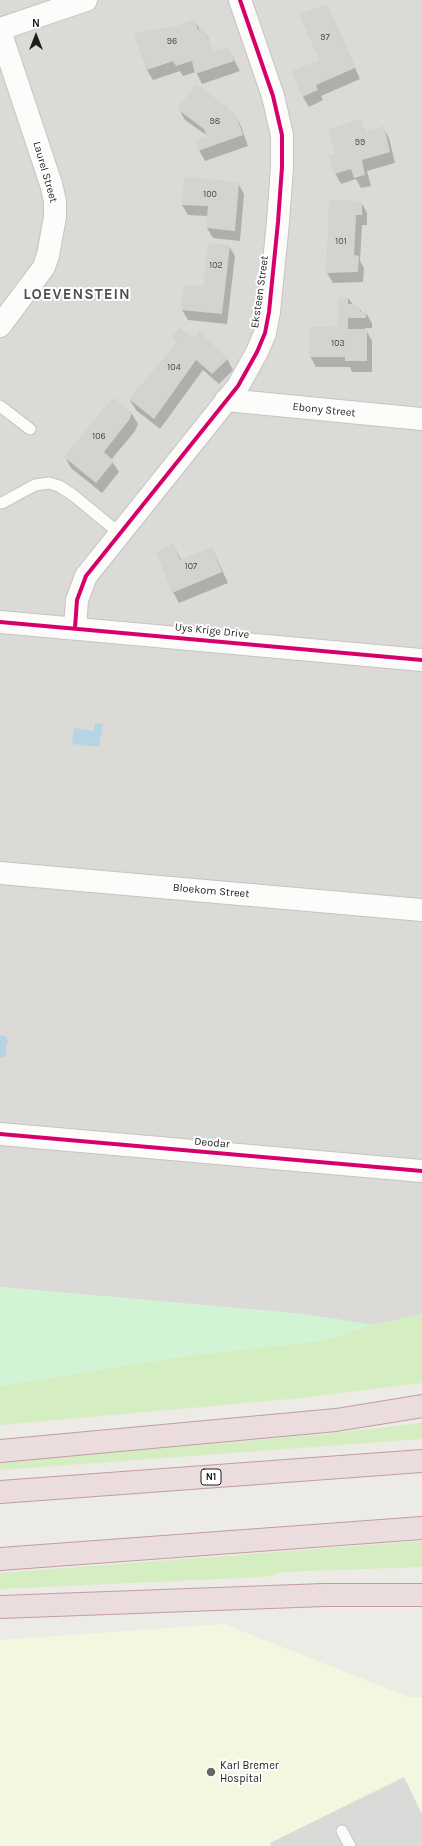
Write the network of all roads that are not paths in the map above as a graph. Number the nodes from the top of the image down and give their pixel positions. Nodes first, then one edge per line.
1 (86, 0) edge
2 (240, 0) edge
3 (0, 30) edge
4 (0, 326) edge
5 (226, 400) junction
6 (0, 406) edge
7 (422, 419) edge
8 (30, 429) dead end
9 (2, 503) dead end
10 (119, 533) junction
11 (0, 622) edge
12 (76, 628) junction
13 (422, 660) edge
14 (0, 873) edge
15 (422, 910) edge
16 (0, 1134) edge
17 (422, 1171) edge
18 (422, 1406) edge
19 (0, 1451) edge
20 (422, 1461) edge
21 (0, 1492) edge
22 (422, 1528) edge
23 (0, 1559) edge
24 (422, 1595) edge
25 (0, 1607) edge
26 (342, 1831) dead end
27 (350, 1846) edge

1 - 3 street
2 - 5 street, Eksteen Street
3 - 4 street, Laurel Street
5 - 7 street, Ebony Street
5 - 10 street, Eksteen Street
6 - 8 lane
9 - 10 lane
10 - 12 street, Eksteen Street
11 - 12 street, Uys Krige Drive
12 - 13 street, Uys Krige Drive
14 - 15 street, Bloekom Street
16 - 17 street, Deodar
18 - 19 highway
20 - 21 highway, N1
22 - 23 highway
24 - 25 highway
26 - 27 lane

